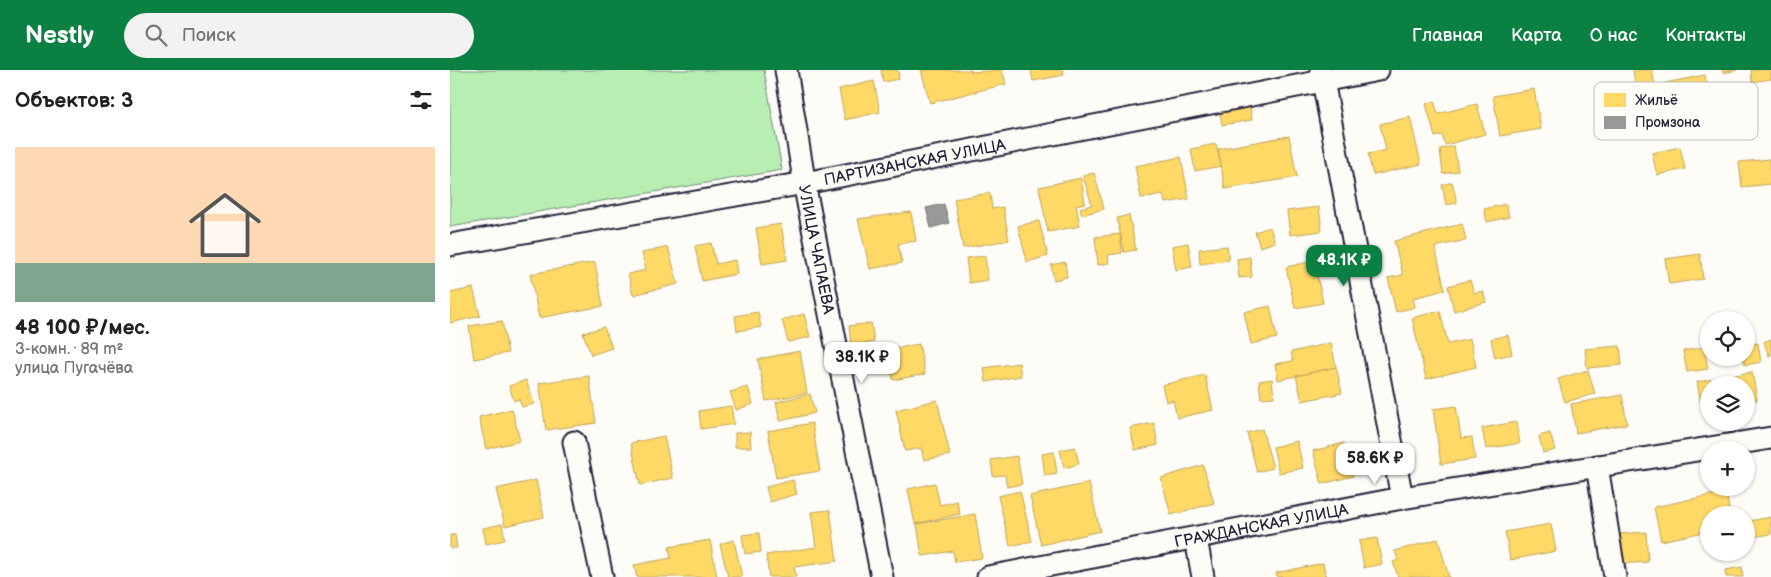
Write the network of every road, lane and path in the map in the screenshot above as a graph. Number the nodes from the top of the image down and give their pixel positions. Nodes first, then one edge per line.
1 (786, 70) edge
2 (1378, 70) edge
3 (1322, 75) edge
4 (804, 183) junction
5 (450, 245) edge
6 (1771, 438) edge
7 (574, 442) dead end
8 (1597, 466) junction
9 (1402, 498) junction
10 (1196, 538) junction
11 (602, 577) edge
12 (882, 577) edge
13 (988, 577) edge
14 (1203, 577) edge
15 (1615, 577) edge

1 - 4 street, УЛИЦА ЧАПАЕВА
2 - 3 street, ПАРТИЗАНСКАЯ УЛИЦА
3 - 4 street, ПАРТИЗАНСКАЯ УЛИЦА
3 - 9 street
4 - 5 street, ПАРТИЗАНСКАЯ УЛИЦА
4 - 12 street, УЛИЦА ЧАПАЕВА
6 - 8 street, ГРАЖДАНСКАЯ УЛИЦА
7 - 11 street
8 - 9 street, ГРАЖДАНСКАЯ УЛИЦА
8 - 15 street
9 - 10 street, ГРАЖДАНСКАЯ УЛИЦА
10 - 13 street, ГРАЖДАНСКАЯ УЛИЦА
10 - 14 street

